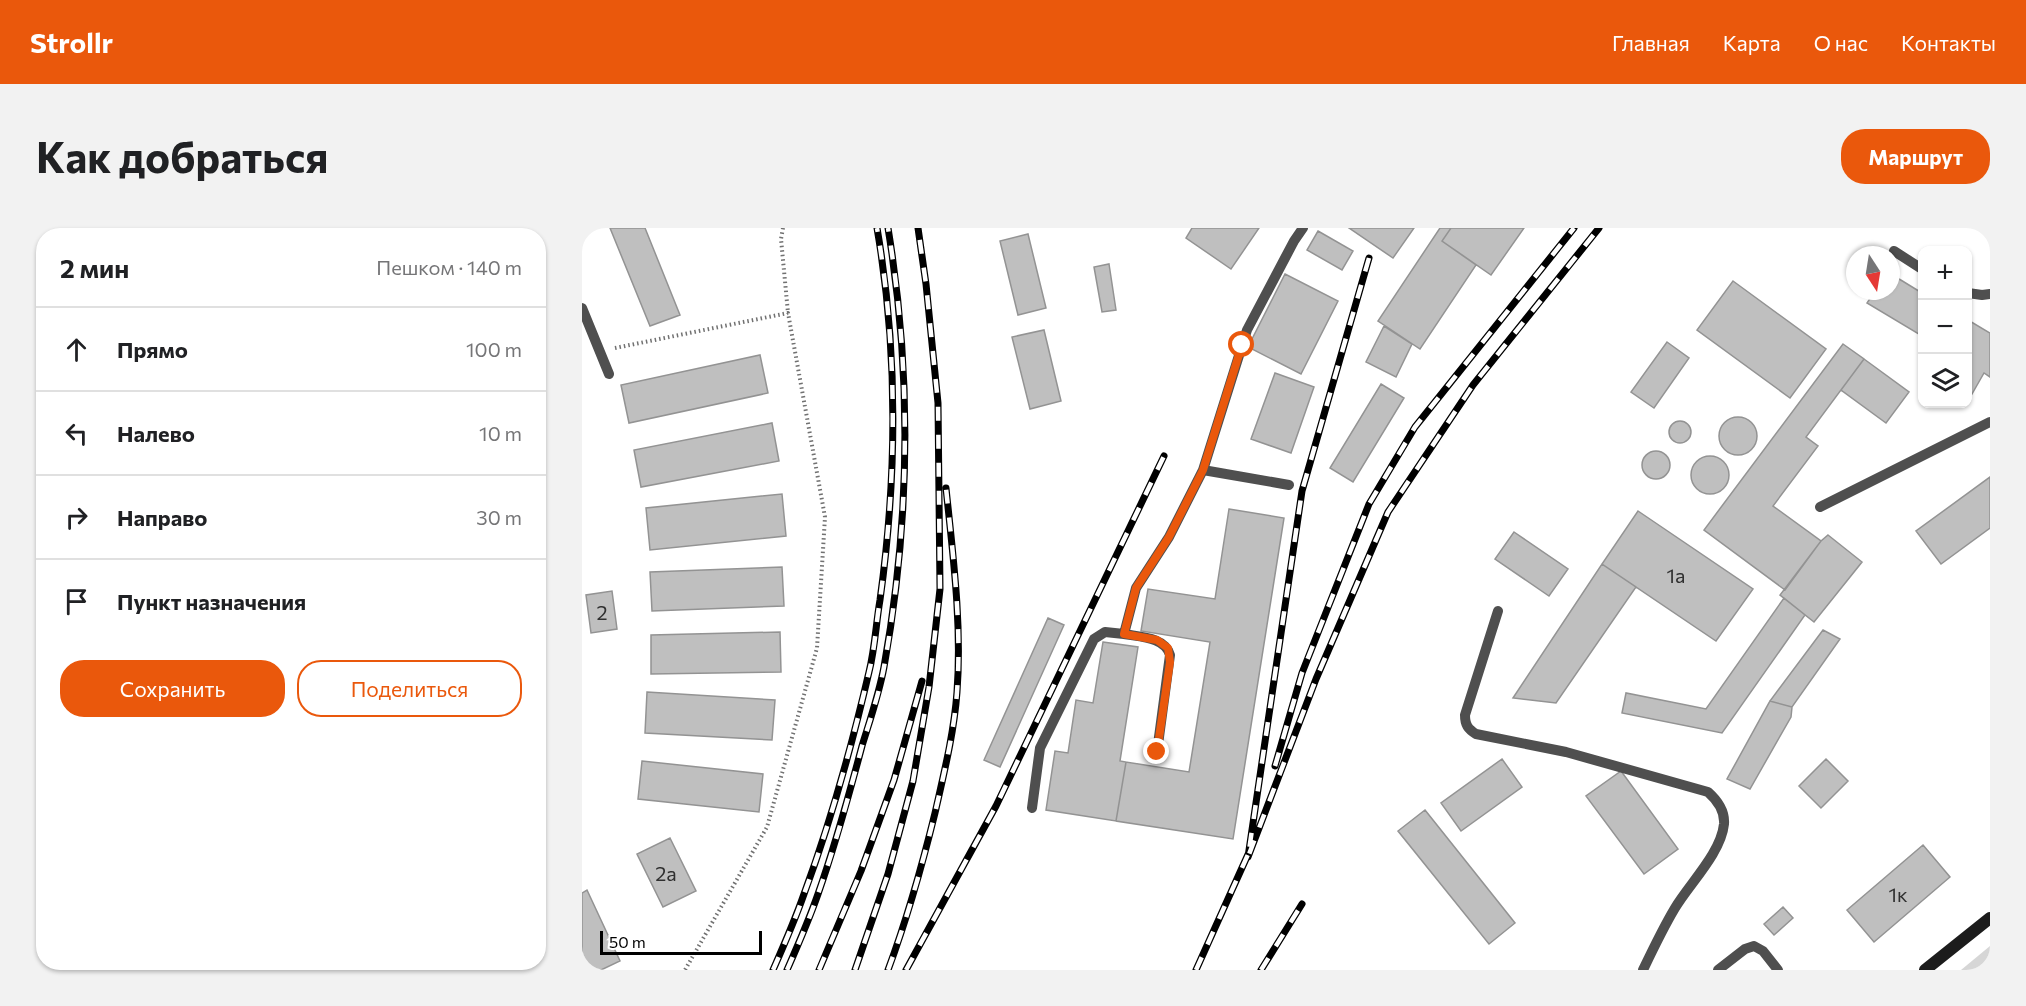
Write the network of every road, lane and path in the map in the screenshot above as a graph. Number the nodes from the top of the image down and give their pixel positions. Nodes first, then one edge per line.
1 (783, 228) edge
2 (1297, 228) edge
3 (1303, 228) edge
4 (1294, 241) junction
5 (1900, 255) edge
6 (1918, 265) edge
7 (1972, 294) edge
8 (1990, 294) edge
9 (582, 308) edge
10 (788, 313) junction
11 (600, 352) junction
12 (609, 374) dead end
13 (1990, 422) edge
14 (1203, 470) junction
15 (1288, 484) dead end
16 (1820, 507) dead end
17 (1498, 611) dead end
18 (1124, 634) junction
19 (1157, 752) dead end
20 (1032, 808) dead end
21 (1990, 918) edge
22 (685, 970) edge
23 (1643, 970) edge
24 (1718, 970) edge
25 (1778, 970) edge
26 (1925, 970) edge

1 - 10 path
2 - 4 lane
3 - 4 lane
4 - 14 lane
5 - 6 lane
7 - 8 lane
9 - 11 lane
10 - 11 path
10 - 22 path
11 - 12 lane
13 - 16 lane
14 - 15 lane
14 - 18 lane
17 - 23 lane
18 - 19 lane
18 - 20 lane
21 - 26 main road
24 - 25 lane

